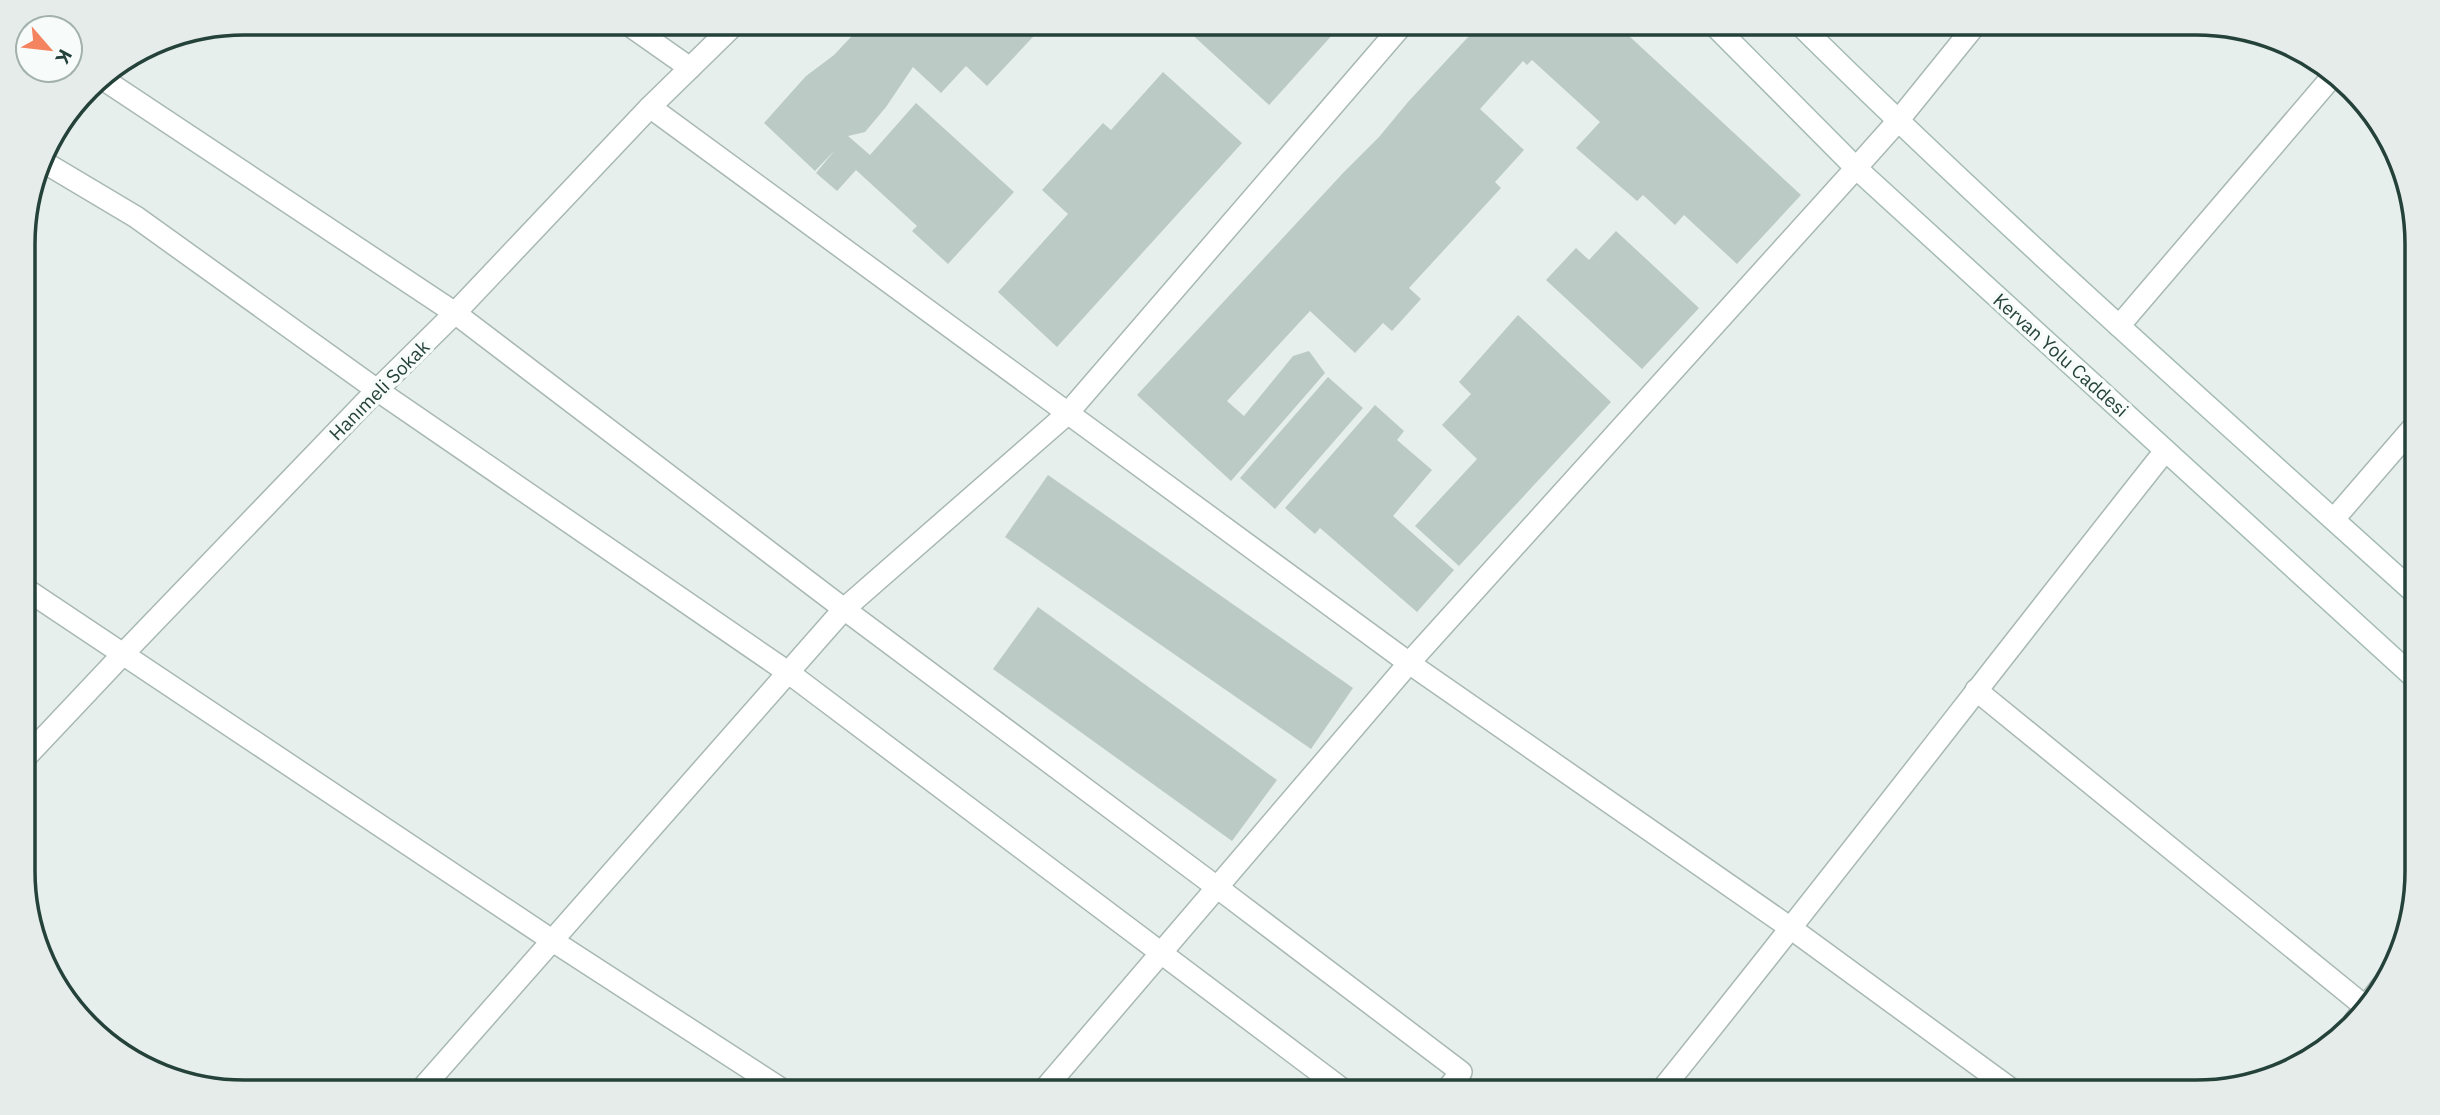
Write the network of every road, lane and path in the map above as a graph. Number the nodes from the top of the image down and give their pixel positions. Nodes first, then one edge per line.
1 (643, 35) edge
2 (724, 35) edge
3 (1394, 35) edge
4 (1724, 35) edge
5 (1810, 35) edge
6 (1967, 35) edge
7 (690, 68) junction
8 (2328, 82) edge
9 (110, 84) edge
10 (650, 107) junction
11 (1897, 122) junction
12 (50, 166) edge
13 (1856, 168) junction
14 (455, 313) junction
15 (2119, 326) junction
16 (377, 390) junction
17 (1067, 414) junction
18 (2405, 437) edge
19 (2165, 451) junction
20 (2334, 519) junction
21 (2405, 584) edge
22 (35, 595) edge
23 (844, 610) junction
24 (124, 653) junction
25 (1409, 663) junction
26 (2405, 669) edge
27 (789, 673) junction
28 (1976, 690) junction
29 (35, 747) edge
30 (1218, 888) junction
31 (1793, 929) junction
32 (553, 941) junction
33 (1161, 954) junction
34 (2355, 1006) edge
35 (430, 1080) edge
36 (767, 1080) edge
37 (1052, 1080) edge
38 (1330, 1080) edge
39 (1455, 1080) edge
40 (1670, 1080) edge
41 (1999, 1080) edge

1 - 7 street
2 - 7 street, Hanımeli Sokak
3 - 17 street
4 - 13 street, Kervan Yolu Caddesi
5 - 11 street
6 - 11 street
7 - 10 street, Hanımeli Sokak
8 - 15 street
9 - 14 street
10 - 14 street, Hanımeli Sokak
10 - 17 street
11 - 13 street
11 - 15 street
12 - 16 street
13 - 19 street, Kervan Yolu Caddesi
13 - 25 street
14 - 16 street, Hanımeli Sokak
14 - 23 street
15 - 20 street
16 - 24 street, Hanımeli Sokak
16 - 27 street
17 - 23 street
17 - 25 street
18 - 20 street
19 - 26 street, Kervan Yolu Caddesi
19 - 28 street
20 - 21 street
22 - 24 street
23 - 27 street
23 - 30 street
24 - 29 street, Hanımeli Sokak
24 - 32 street
25 - 30 street
25 - 31 street
27 - 32 street
27 - 33 street
28 - 31 street
28 - 34 street
30 - 33 street
30 - 39 street
31 - 40 street
31 - 41 street
32 - 35 street
32 - 36 street
33 - 37 street
33 - 38 street

